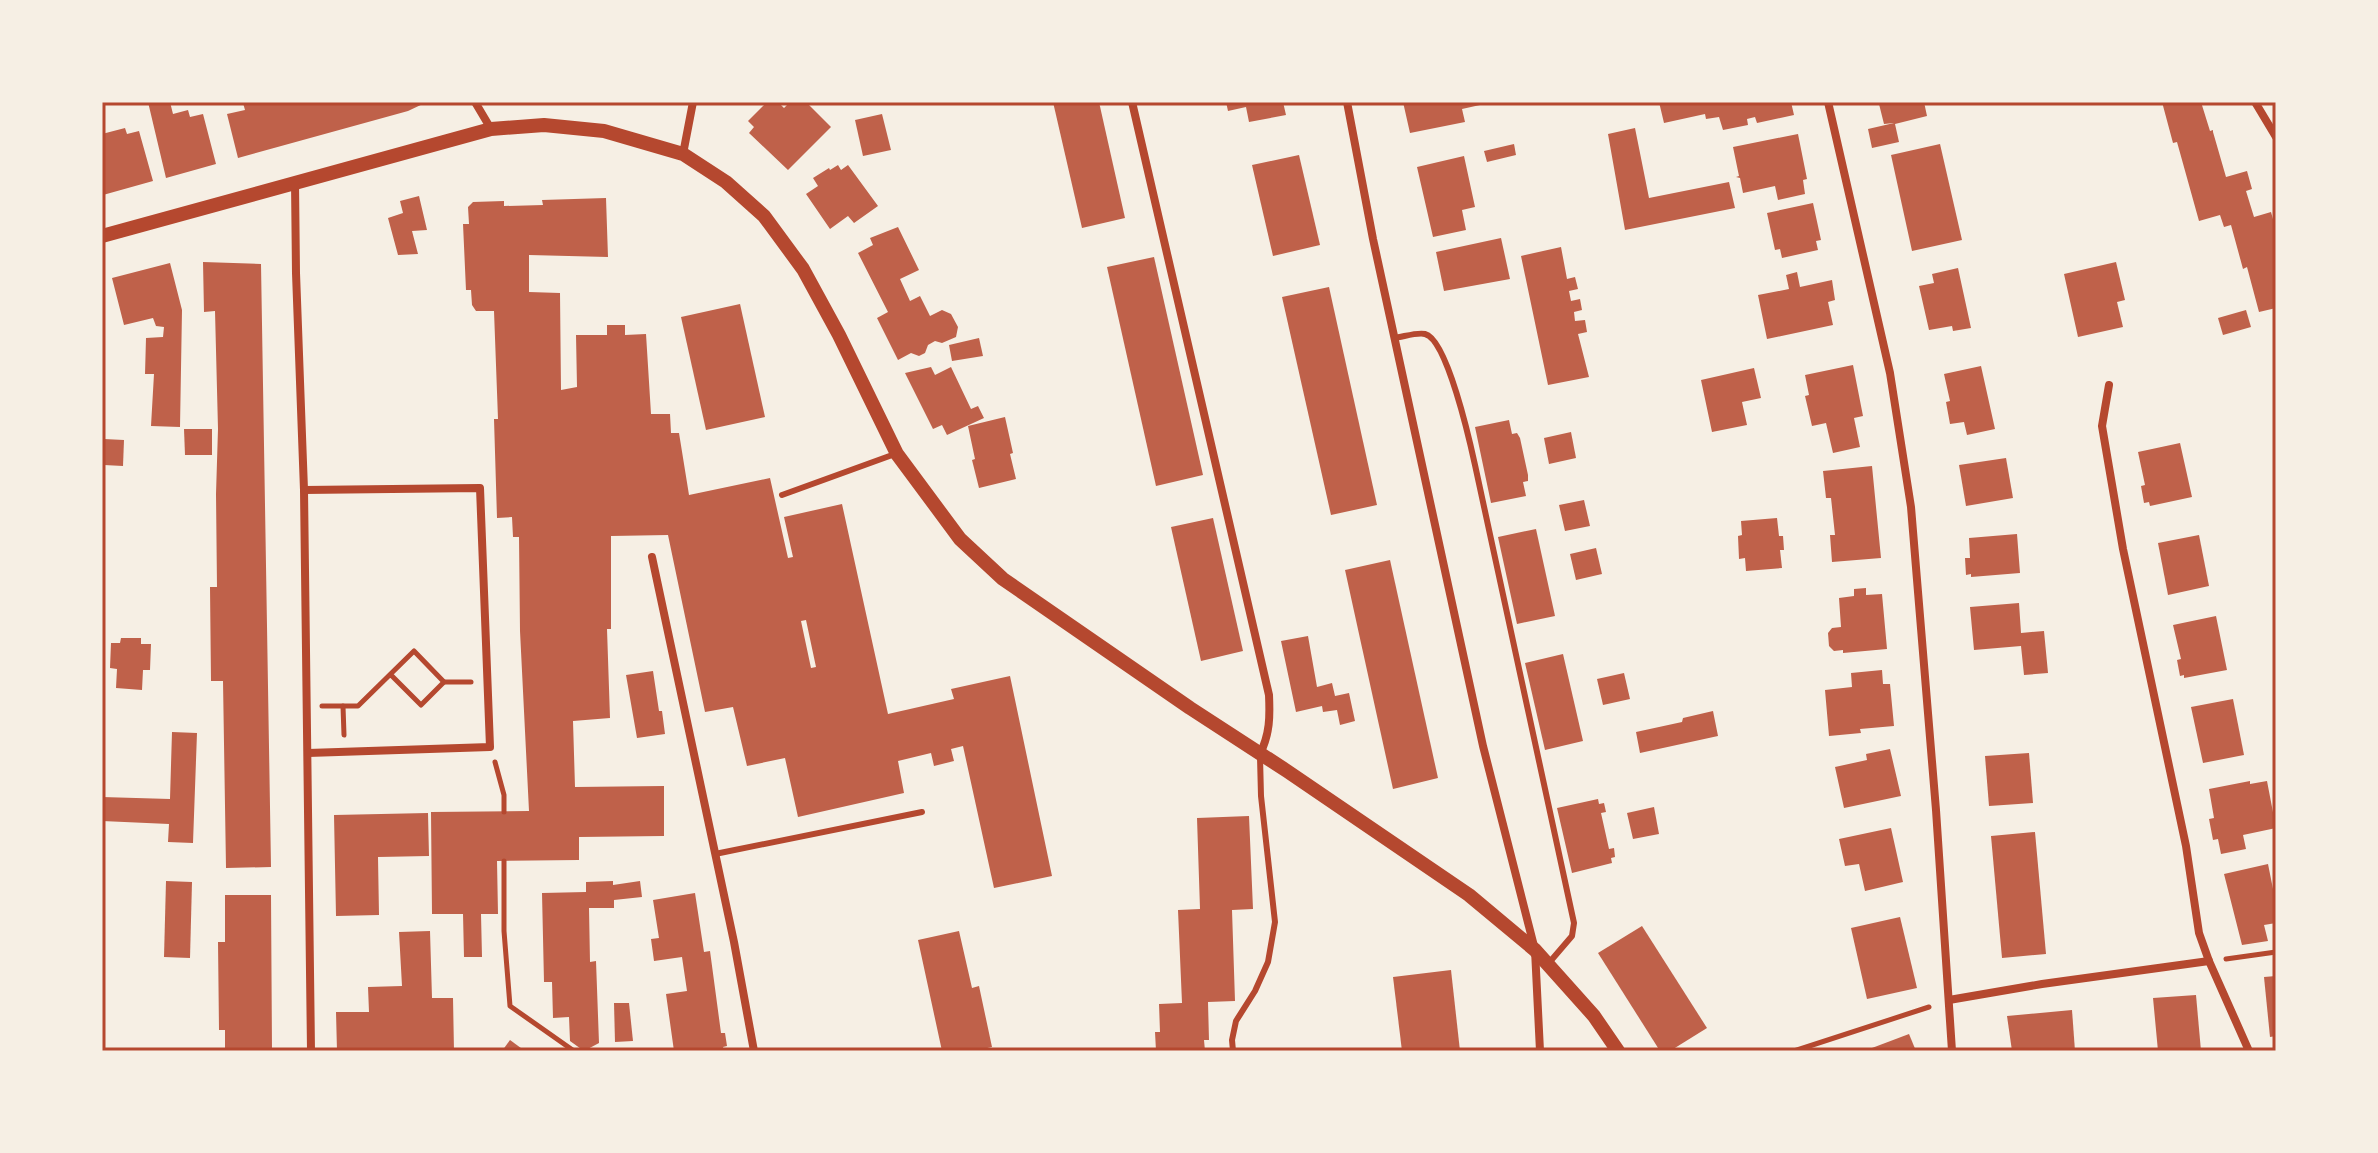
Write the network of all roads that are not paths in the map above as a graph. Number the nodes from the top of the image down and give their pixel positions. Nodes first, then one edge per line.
1 (475, 102) edge
2 (693, 102) edge
3 (1132, 102) edge
4 (1347, 102) edge
5 (1828, 102) edge
6 (2255, 102) edge
7 (491, 129) junction
8 (2276, 137) edge
9 (683, 154) junction
10 (295, 181) junction
11 (102, 236) edge
12 (1394, 338) junction
13 (2109, 385) dead end
14 (897, 454) junction
15 (304, 490) junction
16 (782, 495) dead end
17 (652, 557) dead end
18 (308, 753) junction
19 (1260, 754) junction
20 (922, 812) dead end
21 (715, 854) junction
22 (1535, 950) junction
23 (2209, 961) junction
24 (1548, 964) junction
25 (1949, 1000) junction
26 (311, 1051) edge
27 (754, 1051) edge
28 (1233, 1051) edge
29 (1540, 1051) edge
30 (1618, 1051) edge
31 (1952, 1051) edge
32 (2249, 1051) edge

1 - 7 street
2 - 9 street
3 - 19 street
4 - 12 street
5 - 25 street
6 - 8 street
7 - 9 street
7 - 10 street
9 - 14 street
10 - 11 street
10 - 15 street
12 - 22 street
12 - 24 lane
13 - 23 street
14 - 16 lane
14 - 19 street
15 - 18 street
15 - 18 street
17 - 21 street
18 - 26 street
19 - 22 street
19 - 28 lane
20 - 21 lane
21 - 27 street
22 - 24 street
22 - 29 street
23 - 25 street
23 - 32 street
24 - 30 street
25 - 31 street

